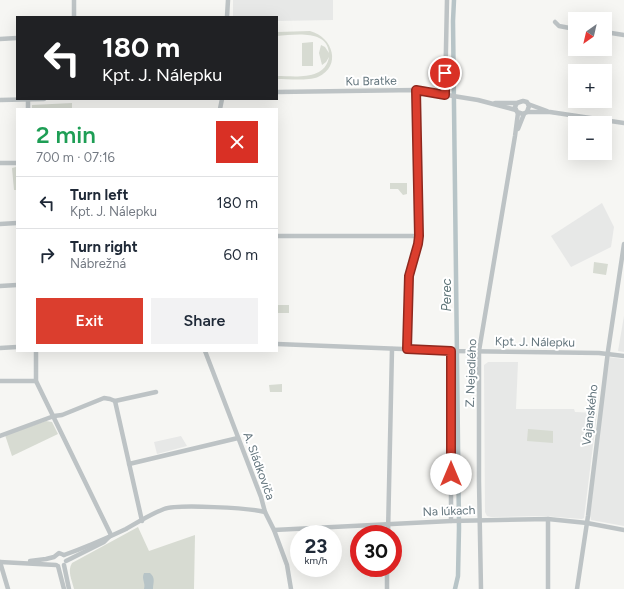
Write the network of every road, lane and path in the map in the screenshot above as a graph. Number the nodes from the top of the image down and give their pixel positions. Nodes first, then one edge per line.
1 (74, 0) edge
2 (228, 0) edge
3 (446, 0) edge
4 (74, 16) edge
5 (227, 16) edge
6 (555, 22) dead end
7 (568, 28) edge
8 (612, 33) edge
9 (624, 35) edge
10 (16, 38) edge
11 (0, 39) edge
12 (416, 90) junction
13 (278, 92) edge
14 (445, 95) junction
15 (0, 100) edge
16 (28, 100) edge
17 (489, 102) junction
18 (517, 102) junction
19 (528, 104) junction
20 (517, 111) junction
21 (550, 112) junction
22 (525, 113) junction
23 (624, 123) edge
24 (515, 136) junction
25 (0, 163) edge
26 (16, 163) edge
27 (16, 223) edge
28 (0, 224) edge
29 (278, 236) edge
30 (419, 236) junction
31 (624, 244) edge
32 (16, 285) edge
33 (0, 286) edge
34 (278, 344) edge
35 (16, 347) edge
36 (0, 348) edge
37 (392, 349) junction
38 (407, 349) junction
39 (452, 351) junction
40 (479, 351) junction
41 (36, 352) edge
42 (205, 352) edge
43 (608, 354) junction
44 (624, 356) edge
45 (0, 381) edge
46 (36, 381) junction
47 (156, 392) dead end
48 (115, 401) junction
49 (54, 416) junction
50 (0, 436) edge
51 (238, 438) junction
52 (129, 464) junction
53 (264, 512) junction
54 (548, 519) junction
55 (481, 520) junction
56 (142, 521) junction
57 (452, 521) junction
58 (586, 523) junction
59 (388, 524) junction
60 (624, 530) edge
61 (275, 532) junction
62 (111, 535) junction
63 (64, 555) junction
64 (54, 557) junction
65 (0, 562) edge
66 (22, 563) junction
67 (65, 563) junction
68 (57, 566) junction
69 (387, 577) edge
70 (8, 589) edge
71 (64, 589) edge
72 (69, 589) edge
73 (291, 589) edge
74 (387, 589) edge
75 (481, 589) edge
76 (548, 589) edge
77 (577, 589) edge

1 - 4 street
2 - 5 street
3 - 14 street
6 - 7 street
8 - 9 street
10 - 11 street
12 - 13 street, Ku Bratke
12 - 14 street, Ku Bratke
12 - 30 street
14 - 17 street, Ku Bratke
15 - 16 street
17 - 18 street, Ku Bratke
17 - 20 street, Ku Bratke
18 - 19 street
18 - 20 street
19 - 21 street
19 - 22 street
20 - 22 street
20 - 24 street, Z. Nejedlého
21 - 22 street
21 - 23 street
22 - 24 street, Z. Nejedlého
24 - 40 street, Z. Nejedlého
25 - 26 street
27 - 28 street
29 - 30 street
30 - 38 street
31 - 43 street, Vajanského
32 - 33 street
34 - 37 street, Kpt. J. Nálepku
35 - 36 street
37 - 38 street, Kpt. J. Nálepku
37 - 59 street
38 - 39 street, Kpt. J. Nálepku
39 - 40 street, Kpt. J. Nálepku
39 - 57 street, Z. Nejedlého
40 - 43 street, Kpt. J. Nálepku
40 - 55 street, Z. Nejedlého
41 - 46 street
42 - 51 street, A. Sládkoviča
43 - 44 street, Kpt. J. Nálepku
43 - 58 street, Vajanského
45 - 46 street
46 - 49 street
47 - 48 street
48 - 49 street
48 - 52 street
49 - 50 street
49 - 62 street
51 - 52 street
51 - 53 street, A. Sládkoviča
52 - 56 street
53 - 56 street
53 - 61 street, A. Sládkoviča
54 - 55 street, Na lúkach
54 - 58 street, Na lúkach
54 - 76 street
55 - 57 street, Na lúkach
55 - 75 street, Z. Nejedlého
56 - 62 street
57 - 59 street, Na lúkach
58 - 60 street, Na lúkach
58 - 77 street, Vajanského
59 - 61 street, Na lúkach
61 - 73 street, A. Sládkoviča
62 - 63 street
62 - 67 street
63 - 64 street
63 - 67 street
64 - 66 street
64 - 68 street
65 - 66 street
65 - 70 street
66 - 68 street
67 - 68 street
67 - 72 street
68 - 71 street
69 - 74 street

